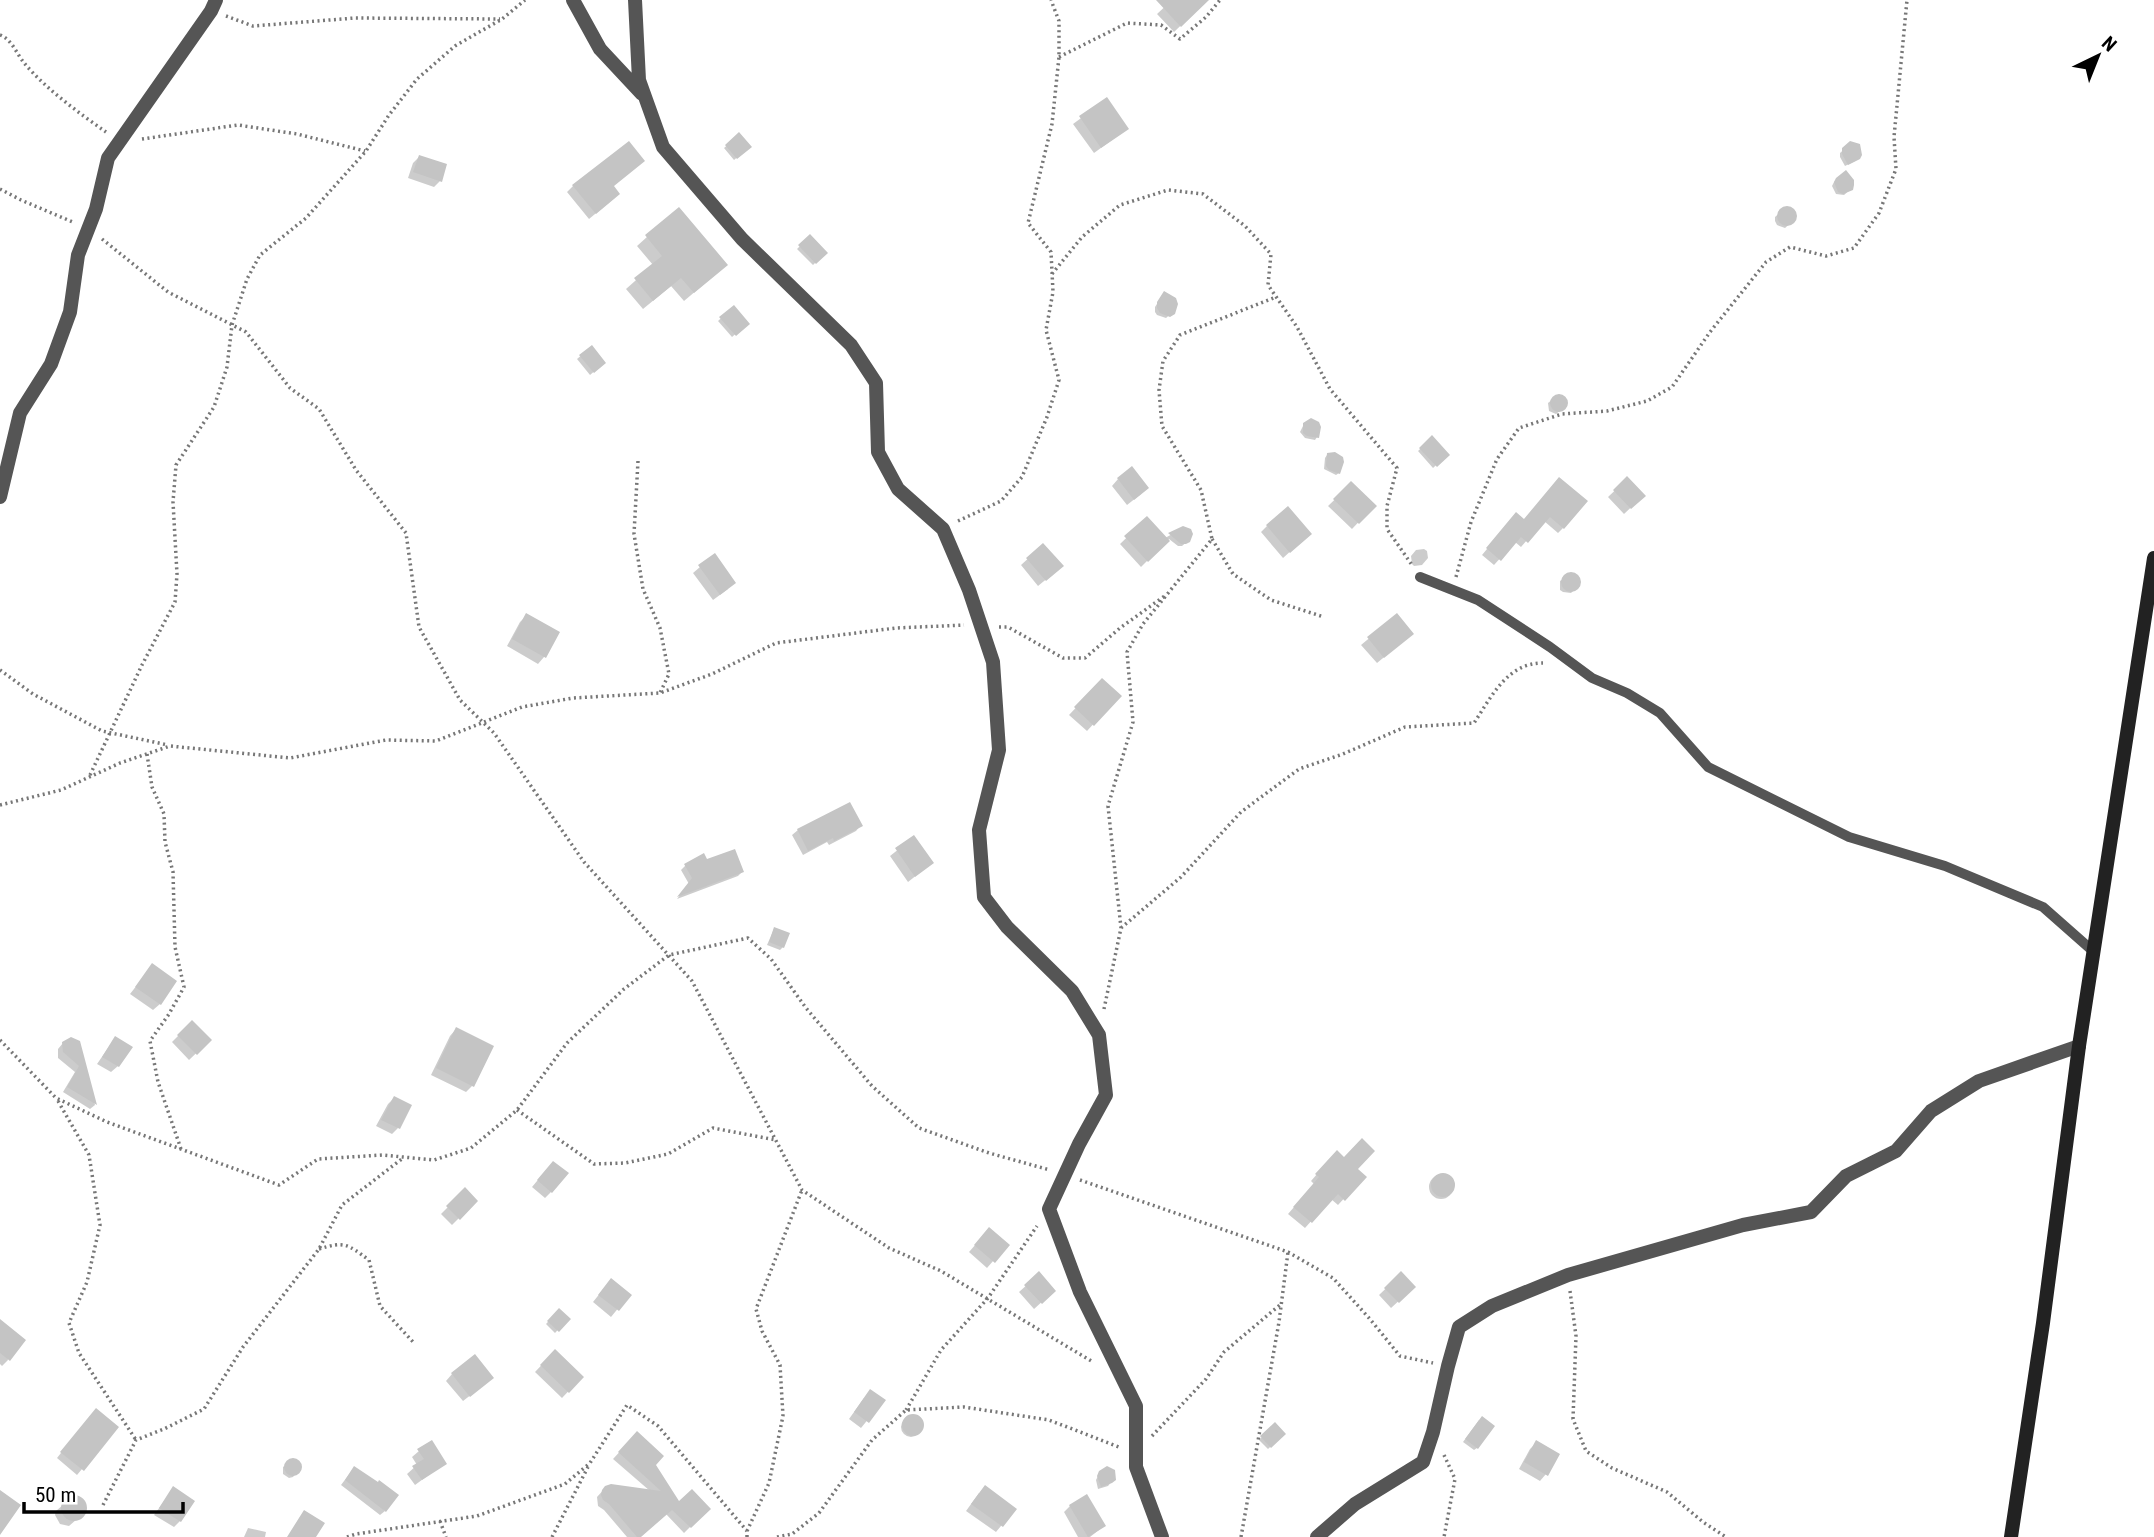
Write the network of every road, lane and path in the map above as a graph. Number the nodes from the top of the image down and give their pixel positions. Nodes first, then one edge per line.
1 (525, 0) edge
2 (573, 0) edge
3 (635, 0) edge
4 (1051, 0) edge
5 (1219, 0) edge
6 (1907, 0) edge
7 (214, 5) edge
8 (502, 19) junction
9 (0, 35) edge
10 (1059, 57) junction
11 (645, 97) junction
12 (119, 142) junction
13 (366, 151) junction
14 (0, 189) edge
15 (88, 229) junction
16 (1052, 274) junction
17 (1276, 297) junction
18 (232, 325) junction
19 (638, 461) dead end
20 (0, 497) edge
21 (943, 528) junction
22 (1212, 540) junction
23 (2154, 558) edge
24 (1420, 577) joint
25 (1453, 590) junction
26 (1167, 595) junction
27 (1324, 618) dead end
28 (981, 625) junction
29 (1572, 663) junction
30 (0, 670) edge
31 (660, 693) junction
32 (484, 723) junction
33 (110, 733) junction
34 (170, 746) junction
35 (147, 754) junction
36 (89, 777) junction
37 (0, 805) edge
38 (1121, 928) junction
39 (2094, 952) junction
40 (669, 955) junction
41 (1099, 1035) junction
42 (0, 1040) edge
43 (2080, 1046) junction
44 (56, 1098) junction
45 (517, 1110) junction
46 (776, 1140) junction
47 (182, 1150) junction
48 (405, 1157) junction
49 (1065, 1175) junction
50 (802, 1190) junction
51 (1049, 1209) junction
52 (319, 1249) junction
53 (1289, 1252) junction
54 (1568, 1275) junction
55 (988, 1297) junction
56 (1281, 1304) junction
57 (414, 1343) dead end
58 (1448, 1366) junction
59 (1124, 1380) junction
60 (906, 1410) junction
61 (1433, 1432) junction
62 (136, 1440) junction
63 (1136, 1454) junction
64 (590, 1463) junction
65 (103, 1504) dead end
66 (440, 1521) junction
67 (747, 1531) junction
68 (347, 1537) edge
69 (446, 1537) edge
70 (552, 1537) edge
71 (747, 1537) edge
72 (777, 1537) edge
73 (1162, 1537) edge
74 (1241, 1537) edge
75 (1317, 1537) edge
76 (1444, 1537) edge
77 (1726, 1537) edge
78 (2011, 1537) edge

1 - 8 path
2 - 11 street
3 - 11 street
4 - 10 path
5 - 10 path
6 - 25 path
7 - 8 path
7 - 12 street
8 - 13 path
9 - 12 path
10 - 16 path
11 - 21 street
12 - 13 path
12 - 15 street
13 - 18 path
14 - 15 path
15 - 18 path
15 - 20 street
16 - 17 path
16 - 21 path
17 - 22 path
17 - 24 path
18 - 32 path
18 - 33 path
19 - 31 path
21 - 28 street
22 - 26 path
22 - 27 path
23 - 39 main road
24 - 25 lane
25 - 29 lane
26 - 28 path
26 - 38 path
28 - 31 path
28 - 41 street
29 - 38 path
29 - 39 lane
30 - 33 path
31 - 32 path
32 - 34 path
32 - 40 path
33 - 34 path
33 - 36 path
34 - 35 path
35 - 36 path
35 - 47 path
36 - 37 path
38 - 41 path
39 - 43 main road
40 - 45 path
40 - 46 path
40 - 49 path
41 - 49 street
42 - 44 path
43 - 54 street
43 - 78 main road
44 - 47 path
44 - 62 path
45 - 46 path
45 - 48 path
46 - 50 path
47 - 48 path
48 - 52 path
49 - 51 street
49 - 53 path
50 - 55 path
50 - 67 path
51 - 55 path
51 - 59 street
52 - 57 path
52 - 62 path
53 - 56 path
53 - 58 path
54 - 58 street
54 - 77 path
55 - 59 path
55 - 60 path
56 - 63 path
56 - 74 path
58 - 61 street
59 - 63 street
60 - 63 path
60 - 72 path
61 - 75 street
61 - 76 path
62 - 65 path
63 - 73 street
64 - 66 path
64 - 67 path
64 - 70 path
66 - 68 path
66 - 69 path
67 - 71 path

